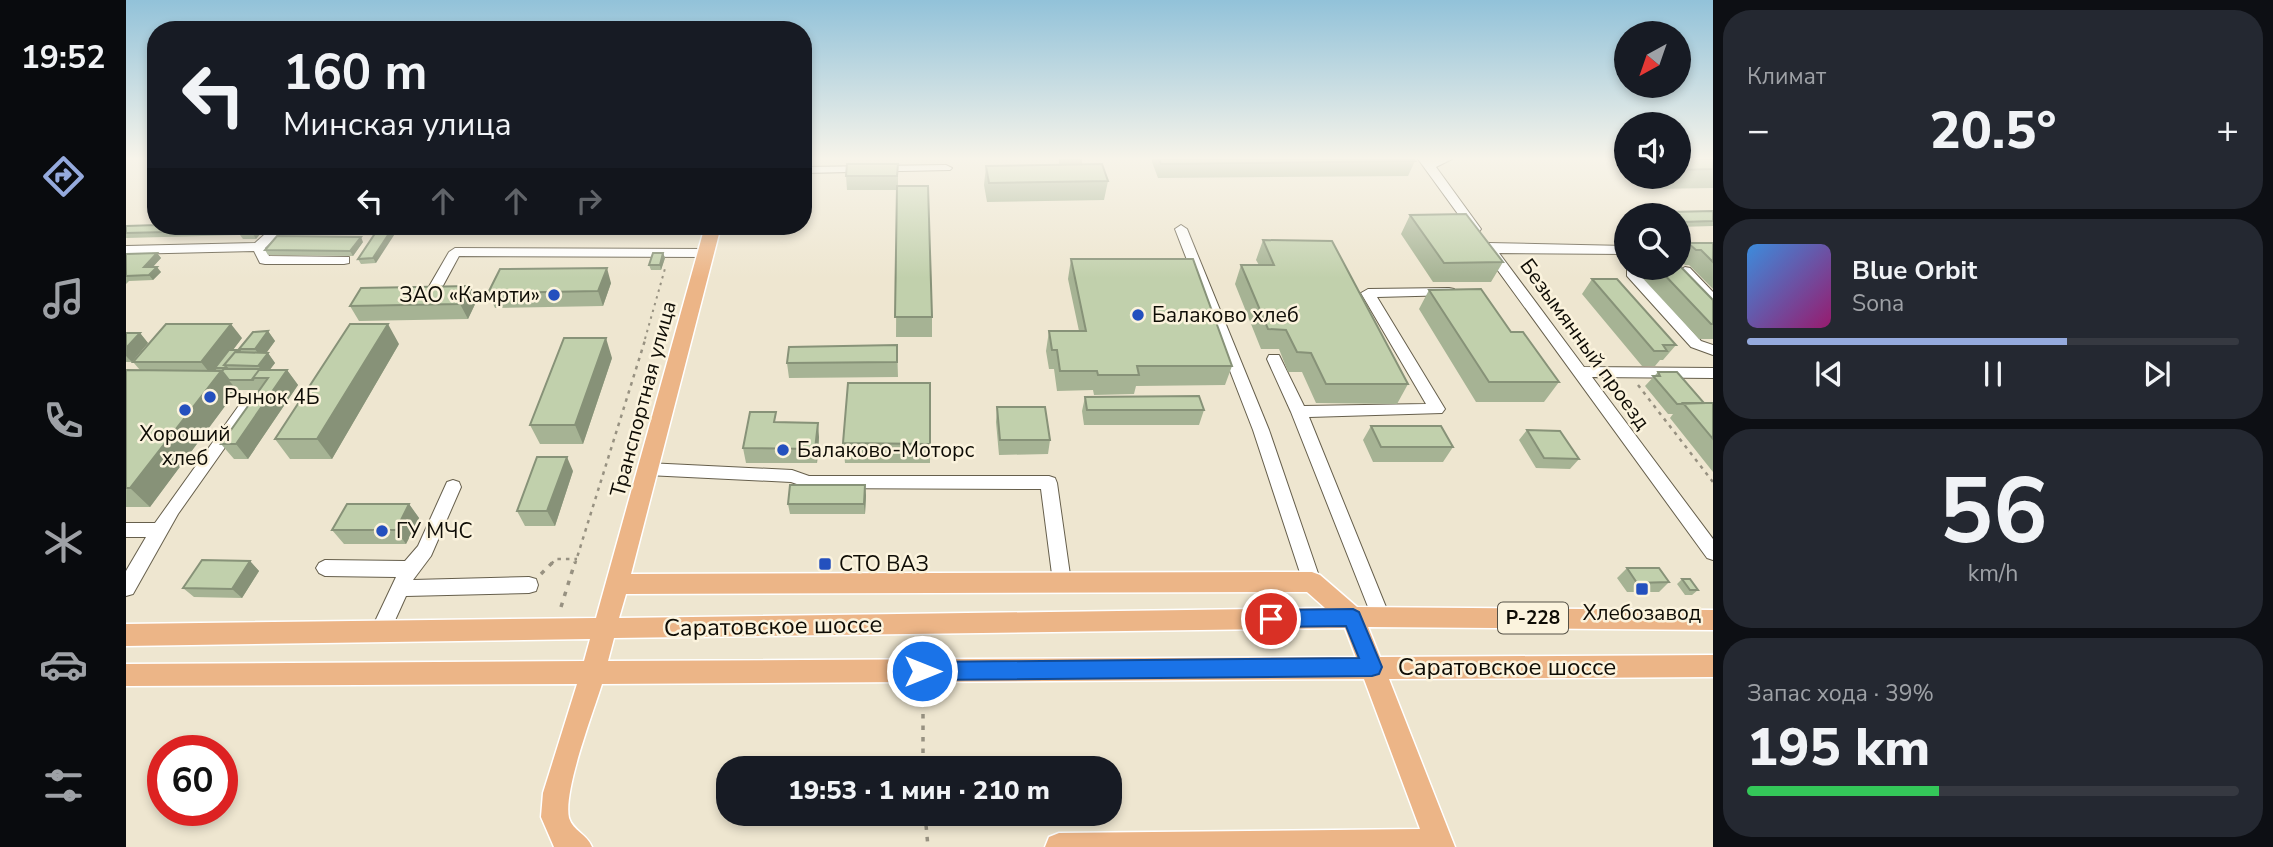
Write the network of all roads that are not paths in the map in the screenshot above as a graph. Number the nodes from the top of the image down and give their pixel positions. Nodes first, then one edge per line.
1 (1453, 199) edge
2 (1181, 229) dead end
3 (271, 235) edge
4 (711, 235) edge
5 (258, 247) junction
6 (1490, 249) junction
7 (126, 250) edge
8 (1614, 250) edge
9 (1691, 250) edge
10 (1713, 250) edge
11 (706, 253) junction
12 (344, 260) dead end
13 (1691, 277) edge
14 (1638, 280) edge
15 (433, 290) edge
16 (1463, 292) edge
17 (1713, 300) edge
18 (1713, 350) edge
19 (1274, 359) dead end
20 (1579, 372) junction
21 (1707, 373) edge
22 (1713, 386) edge
23 (250, 401) edge
24 (1299, 412) junction
25 (647, 469) junction
26 (453, 487) dead end
27 (126, 530) edge
28 (159, 530) junction
29 (1713, 553) edge
30 (325, 568) dead end
31 (409, 569) junction
32 (1312, 582) junction
33 (1062, 583) junction
34 (616, 584) junction
35 (529, 585) road end
36 (126, 588) edge
37 (401, 589) junction
38 (1381, 617) junction
39 (1353, 618) junction
40 (1713, 620) edge
41 (604, 629) junction
42 (380, 632) junction
43 (126, 635) edge
44 (1713, 666) edge
45 (1372, 667) junction
46 (593, 673) junction
47 (126, 675) edge
48 (1440, 845) edge
49 (578, 847) edge
50 (1059, 847) edge

1 - 6 street, Безымянный проезд
2 - 32 street
3 - 5 street
4 - 11 main road, Транспортная улица
5 - 7 street
5 - 12 street
6 - 8 street
6 - 20 street, Безымянный проезд
9 - 10 street
11 - 15 street
11 - 25 main road, Транспортная улица
13 - 17 street
14 - 18 street
16 - 24 street
19 - 24 street
20 - 21 street
20 - 29 street, Безымянный проезд
21 - 22 street
23 - 28 street
24 - 38 street
25 - 33 street
25 - 34 main road, Транспортная улица
26 - 31 street
27 - 28 street
28 - 36 street
30 - 31 street
31 - 37 street
32 - 33 main road
32 - 39 main road
33 - 34 main road
34 - 41 main road, Транспортная улица
35 - 37 street
37 - 42 street
38 - 39 main road, Саратовское шоссе / Р-228
38 - 40 main road, Саратовское шоссе / Р-228
39 - 41 main road, Саратовское шоссе
39 - 45 main road
41 - 42 main road, Саратовское шоссе
41 - 46 main road, Транспортная улица
42 - 43 main road, Саратовское шоссе
44 - 45 main road, Саратовское шоссе
45 - 46 main road, Саратовское шоссе
45 - 48 main road
46 - 47 main road, Саратовское шоссе
46 - 49 main road, Транспортная улица
48 - 50 main road

